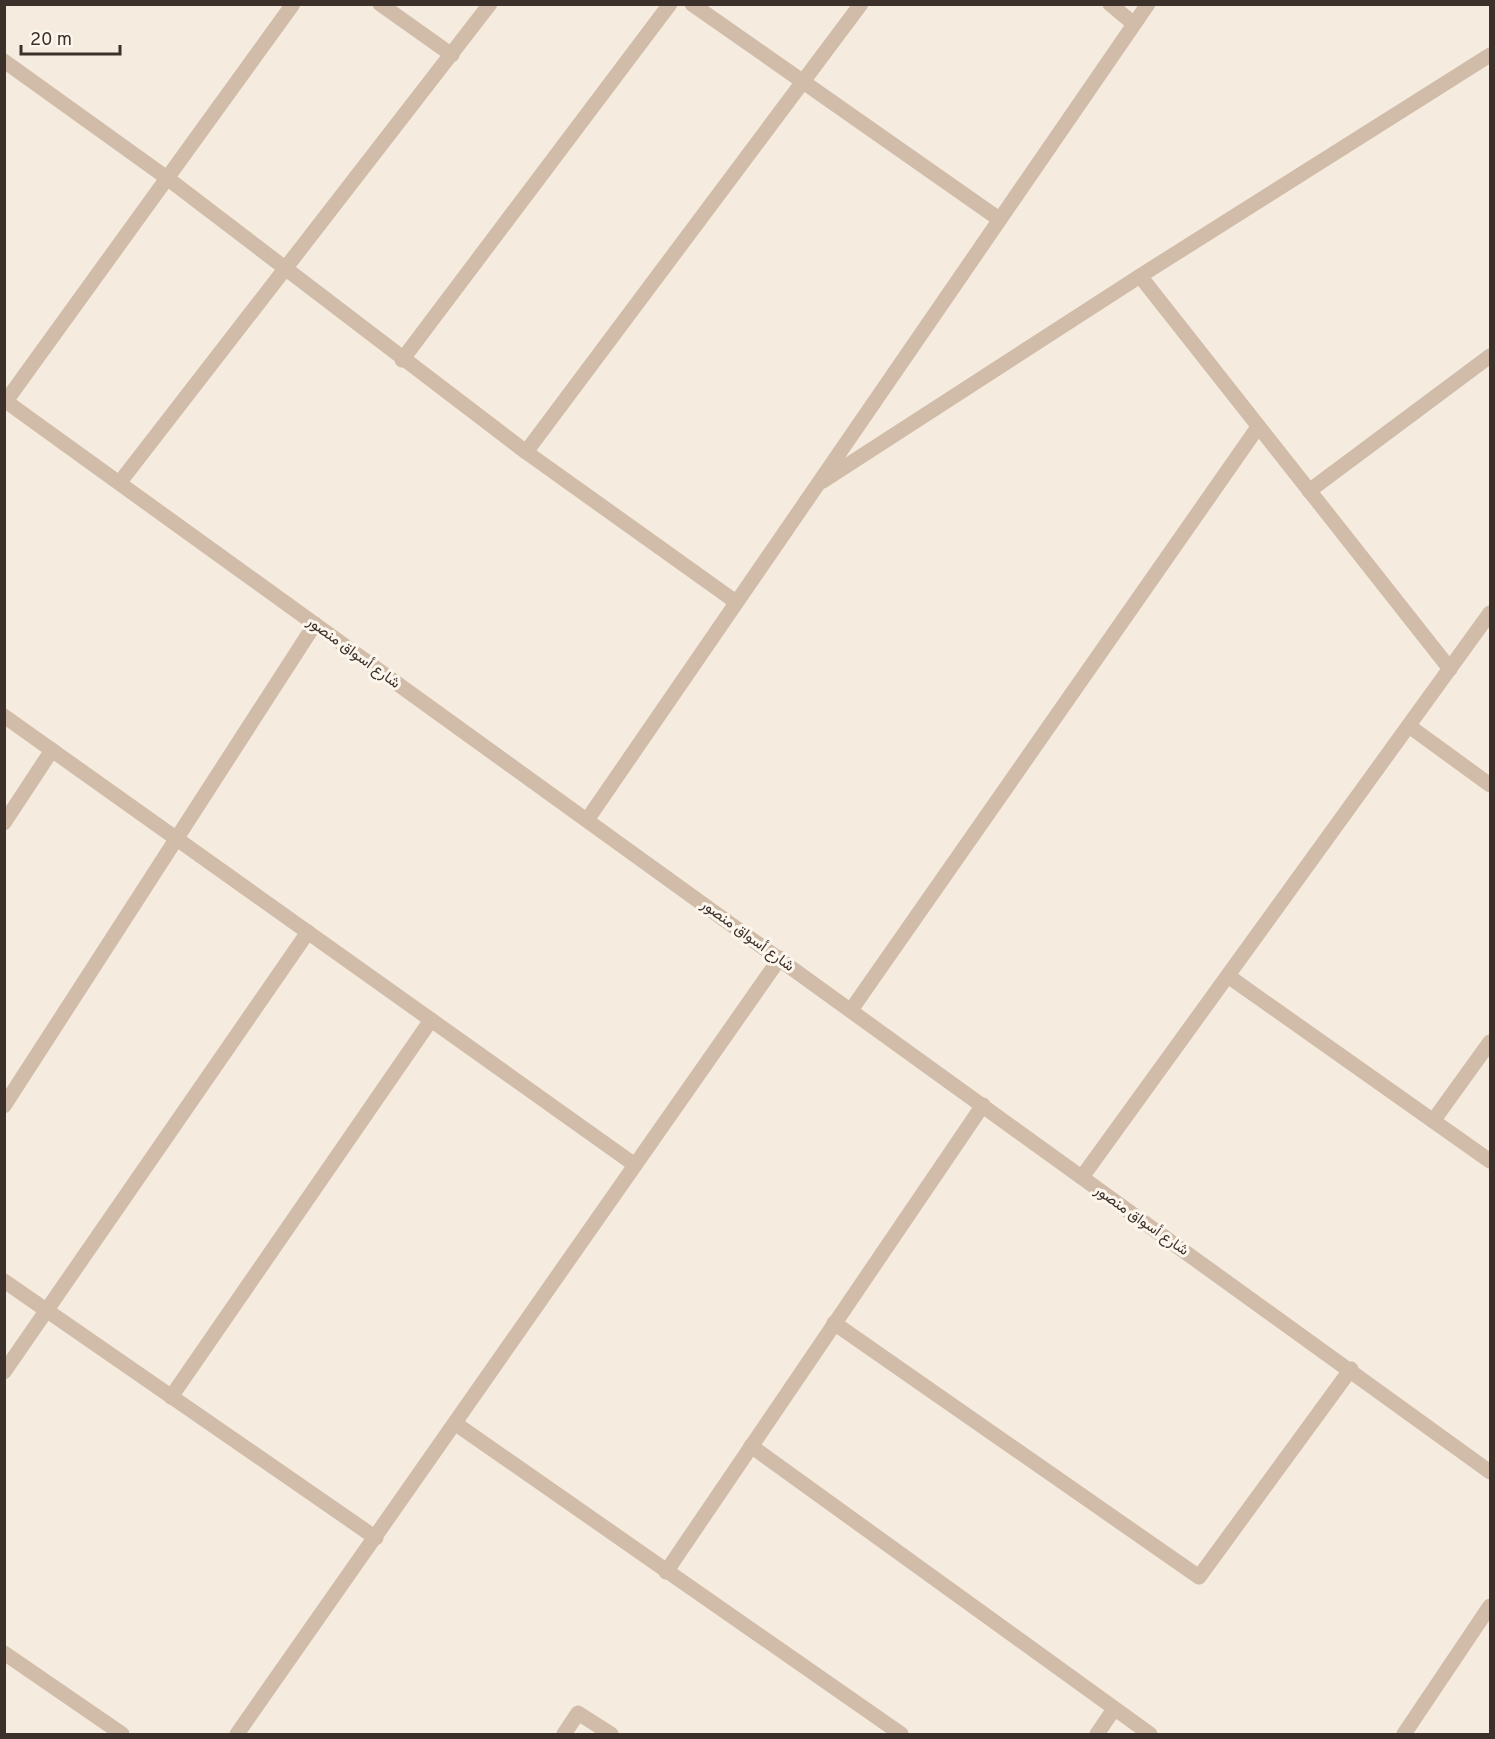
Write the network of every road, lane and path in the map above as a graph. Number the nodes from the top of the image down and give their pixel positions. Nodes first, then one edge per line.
1 (293, 4) edge
2 (380, 4) edge
3 (490, 4) edge
4 (670, 4) edge
5 (692, 4) edge
6 (861, 4) edge
7 (1110, 4) edge
8 (1148, 4) edge
9 (1134, 24) junction
10 (452, 55) junction
11 (1491, 55) edge
12 (4, 61) edge
13 (803, 83) junction
14 (168, 178) junction
15 (999, 219) junction
16 (286, 271) junction
17 (1140, 276) junction
18 (1491, 356) edge
19 (402, 360) junction
20 (5, 401) edge
21 (1258, 427) junction
22 (526, 452) junction
23 (120, 482) junction
24 (816, 485) junction
25 (1309, 491) junction
26 (736, 602) junction
27 (1491, 613) edge
28 (315, 624) junction
29 (1450, 669) junction
30 (4, 716) edge
31 (1409, 726) junction
32 (52, 750) junction
33 (1491, 785) edge
34 (586, 820) junction
35 (4, 823) edge
36 (177, 839) junction
37 (308, 932) junction
38 (780, 958) junction
39 (1228, 976) junction
40 (851, 1010) junction
41 (431, 1020) junction
42 (1491, 1042) edge
43 (983, 1105) junction
44 (4, 1106) edge
45 (1433, 1121) junction
46 (1491, 1161) edge
47 (635, 1166) junction
48 (1082, 1177) junction
49 (4, 1281) edge
50 (47, 1311) junction
51 (834, 1323) junction
52 (1351, 1369) junction
53 (4, 1372) edge
54 (171, 1397) junction
55 (456, 1424) junction
56 (751, 1446) junction
57 (1491, 1472) edge
58 (376, 1538) junction
59 (666, 1572) junction
60 (1491, 1606) edge
61 (4, 1653) edge
62 (1114, 1709) junction
63 (122, 1734) edge
64 (237, 1734) edge
65 (564, 1734) edge
66 (611, 1734) edge
67 (902, 1734) edge
68 (1097, 1734) edge
69 (1150, 1734) edge
70 (1404, 1734) edge

1 - 14 street
2 - 10 street
3 - 10 street
4 - 19 street
5 - 13 street
6 - 13 street
7 - 9 street
8 - 9 street
9 - 15 street
10 - 16 street
11 - 17 street
12 - 14 street
13 - 15 street
13 - 22 street
14 - 16 street
14 - 20 street
15 - 24 street
16 - 19 street
16 - 23 street
17 - 21 street
17 - 24 street
18 - 25 street
19 - 22 street
20 - 23 street, شارع أسواق منصور
21 - 25 street
21 - 40 street
22 - 26 street
23 - 28 street, شارع أسواق منصور
24 - 26 street
25 - 29 street
26 - 34 street
27 - 29 street
28 - 34 street, شارع أسواق منصور
28 - 36 street
29 - 31 street
30 - 32 street
31 - 33 street
31 - 39 street
32 - 35 street
32 - 36 street
34 - 38 street, شارع أسواق منصور
36 - 37 street
36 - 44 street
37 - 41 street
37 - 50 street
38 - 40 street, شارع أسواق منصور
38 - 47 street
39 - 45 street
39 - 48 street
40 - 43 street, شارع أسواق منصور
41 - 47 street
41 - 54 street
42 - 45 street
43 - 48 street, شارع أسواق منصور
43 - 51 street
45 - 46 street
47 - 55 street
48 - 52 street, شارع أسواق منصور
49 - 50 street
50 - 53 street
50 - 54 street
51 - 52 street
51 - 56 street
52 - 57 street, شارع أسواق منصور
54 - 58 street
55 - 58 street
55 - 59 street
56 - 59 street
56 - 62 street
58 - 64 street
59 - 67 street
60 - 70 street
61 - 63 street
62 - 68 street
62 - 69 street
65 - 66 street

